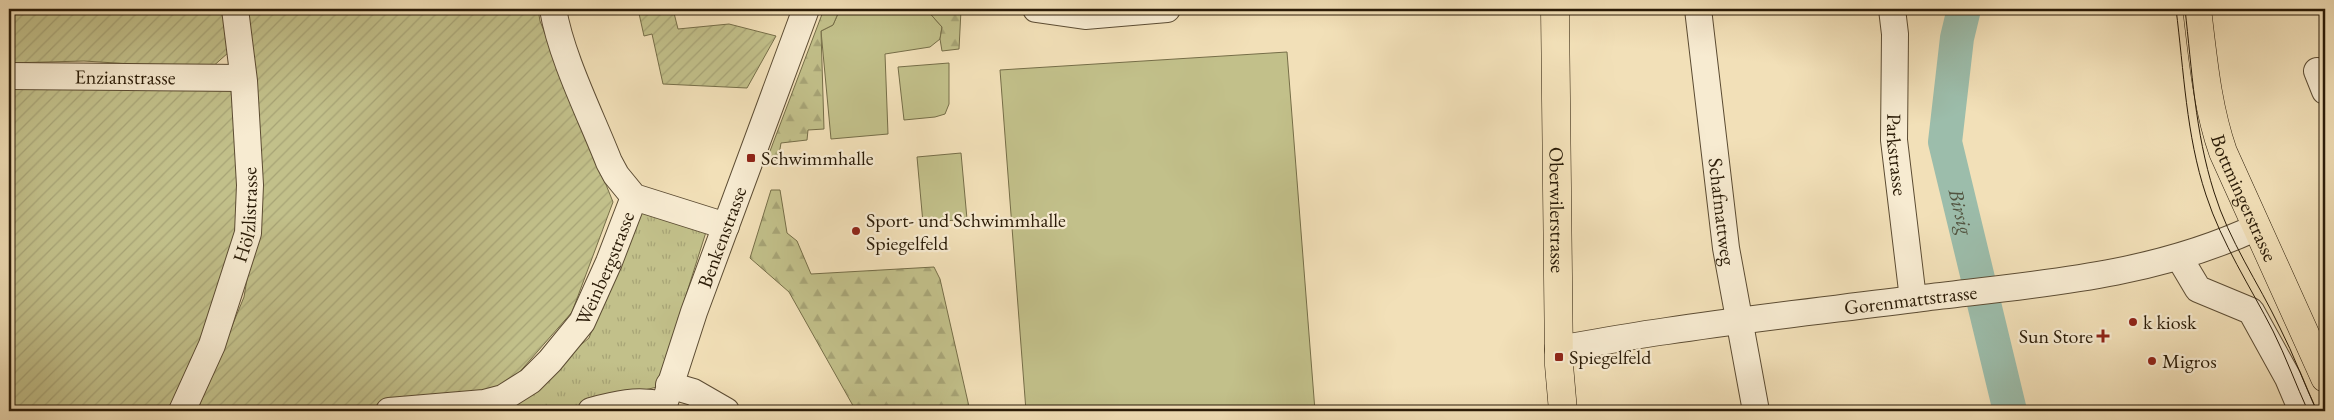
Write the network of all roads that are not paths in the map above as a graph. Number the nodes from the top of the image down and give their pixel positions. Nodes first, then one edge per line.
1 (235, 9) edge
2 (553, 9) edge
3 (806, 9) edge
4 (1036, 9) edge
5 (1167, 9) edge
6 (1555, 9) edge
7 (1698, 9) edge
8 (1892, 9) edge
9 (2197, 9) edge
10 (9, 76) edge
11 (243, 78) junction
12 (634, 197) junction
13 (726, 226) junction
14 (2257, 227) junction
15 (2179, 257) junction
16 (1913, 299) junction
17 (1739, 322) junction
18 (1558, 349) junction
19 (2325, 378) edge
20 (665, 400) edge
21 (182, 411) edge
22 (389, 411) edge
23 (591, 411) edge
24 (726, 411) edge
25 (1563, 411) edge
26 (1756, 411) edge
27 (2302, 411) edge

1 - 11 street, Hölzlistrasse
2 - 12 street, Weinbergstrasse
3 - 13 street, Benkenstrasse
4 - 5 street
6 - 18 main road, Oberwilerstrasse
7 - 17 street, Schafmattweg
8 - 16 street, Parkstrasse
9 - 14 main road, Bottmingerstrasse
10 - 11 street, Enzianstrasse
11 - 21 street, Hölzlistrasse
12 - 13 street
12 - 22 street, Weinbergstrasse
13 - 20 street, Benkenstrasse
14 - 15 street, Gorenmattstrasse
14 - 19 main road, Bottmingerstrasse
15 - 16 street, Gorenmattstrasse
15 - 27 street
16 - 17 street, Gorenmattstrasse
17 - 18 street, Gorenmattstrasse
17 - 26 street, Schafmattweg
18 - 25 main road, Oberwilerstrasse
20 - 23 street
20 - 24 street

